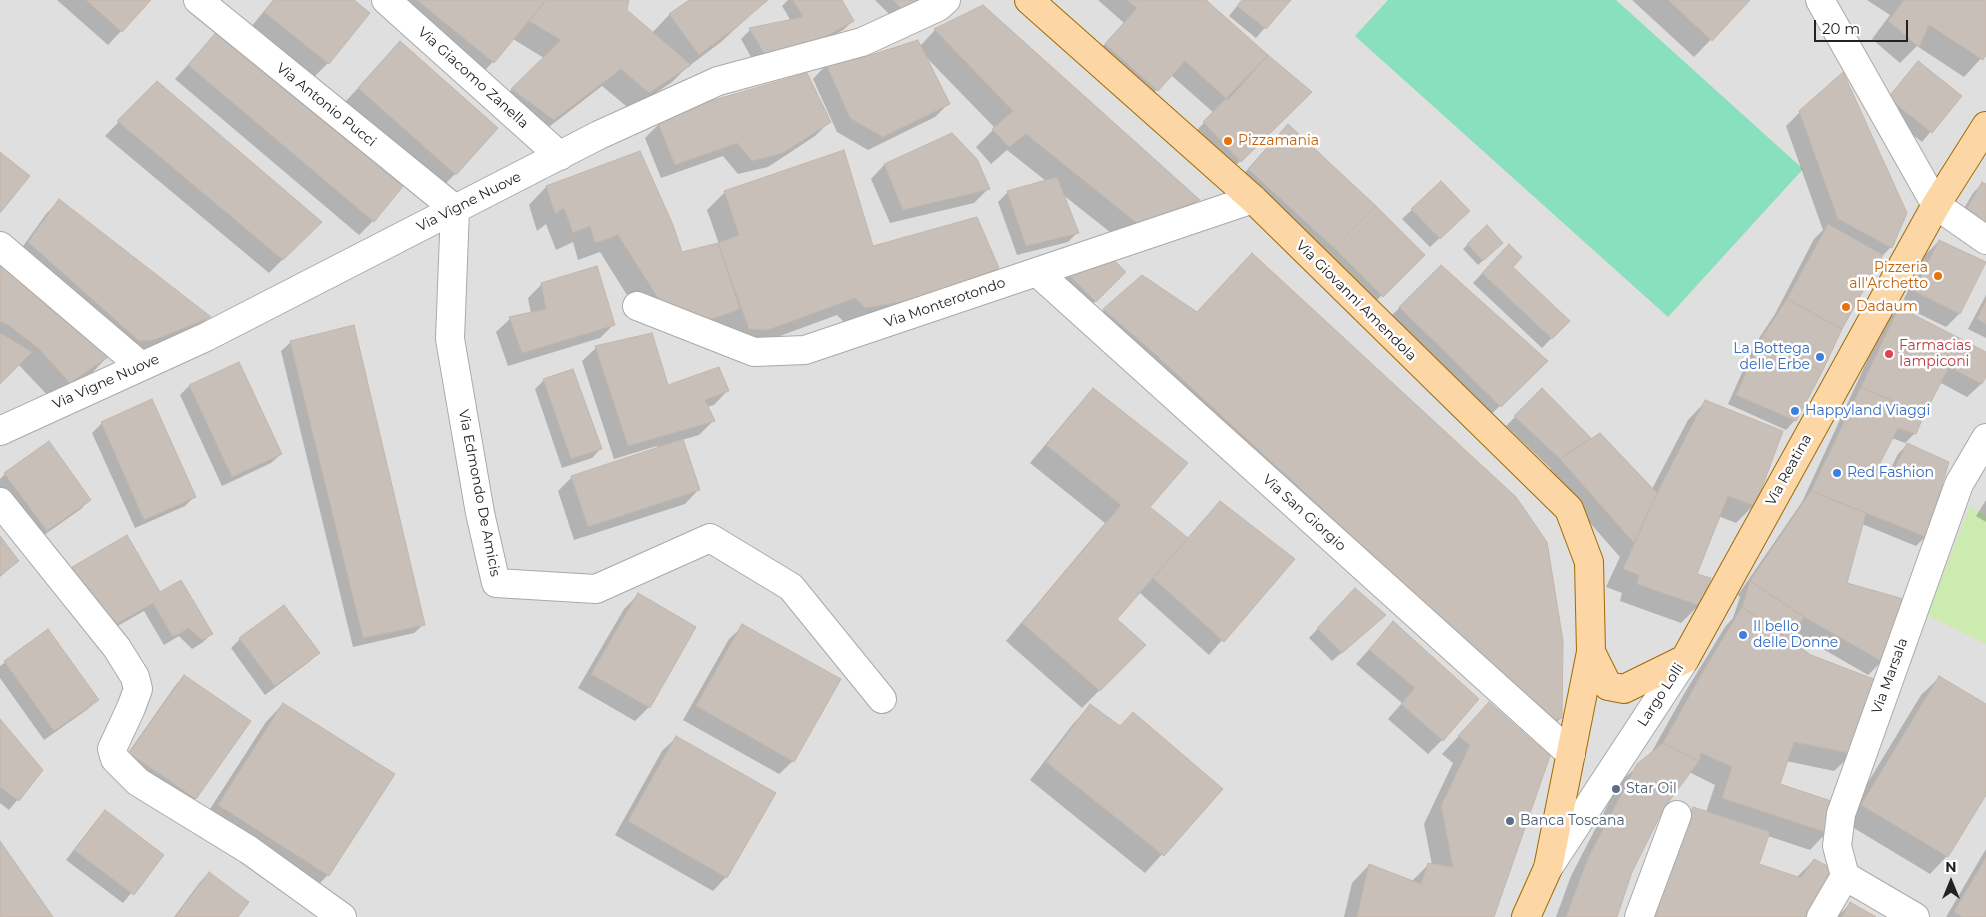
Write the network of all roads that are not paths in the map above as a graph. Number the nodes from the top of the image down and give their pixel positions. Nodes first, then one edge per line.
1 (198, 0) edge
2 (386, 0) edge
3 (946, 0) edge
4 (1029, 0) edge
5 (1823, 1) edge
6 (1986, 126) edge
7 (560, 156) junction
8 (1253, 199) junction
9 (1936, 205) junction
10 (455, 210) junction
11 (1986, 240) edge
12 (0, 246) edge
13 (1037, 272) junction
14 (637, 306) dead end
15 (141, 366) junction
16 (0, 430) edge
17 (1986, 438) edge
18 (0, 502) edge
19 (1591, 652) junction
20 (1685, 659) junction
21 (882, 699) dead end
22 (1571, 754) junction
23 (1677, 816) dead end
24 (1548, 868) junction
25 (1845, 876) junction
26 (342, 917) edge
27 (1526, 917) edge
28 (1639, 917) edge
29 (1821, 917) edge
30 (1916, 917) edge

1 - 10 street, Via Antonio Pucci
2 - 7 street, Via Giacomo Zanella
3 - 7 street, Via Vigne Nuove
4 - 8 main road, Via Giovanni Amendola
5 - 9 street
6 - 9 main road, Via Reatina
7 - 10 street, Via Vigne Nuove
8 - 13 street, Via Monterotondo
8 - 19 main road, Via Giovanni Amendola
9 - 11 street
9 - 20 main road, Via Reatina
10 - 15 street, Via Vigne Nuove
10 - 21 street, Via Edmondo De Amicis
12 - 15 street
13 - 14 street, Via Monterotondo
13 - 22 street, Via San Giorgio
15 - 16 street, Via Vigne Nuove
17 - 25 street, Via Marsala
18 - 26 street
19 - 20 main road, Largo Lolli
19 - 22 main road
20 - 24 street, Largo Lolli
22 - 24 main road
23 - 28 street
24 - 27 main road
25 - 29 street
25 - 30 street

